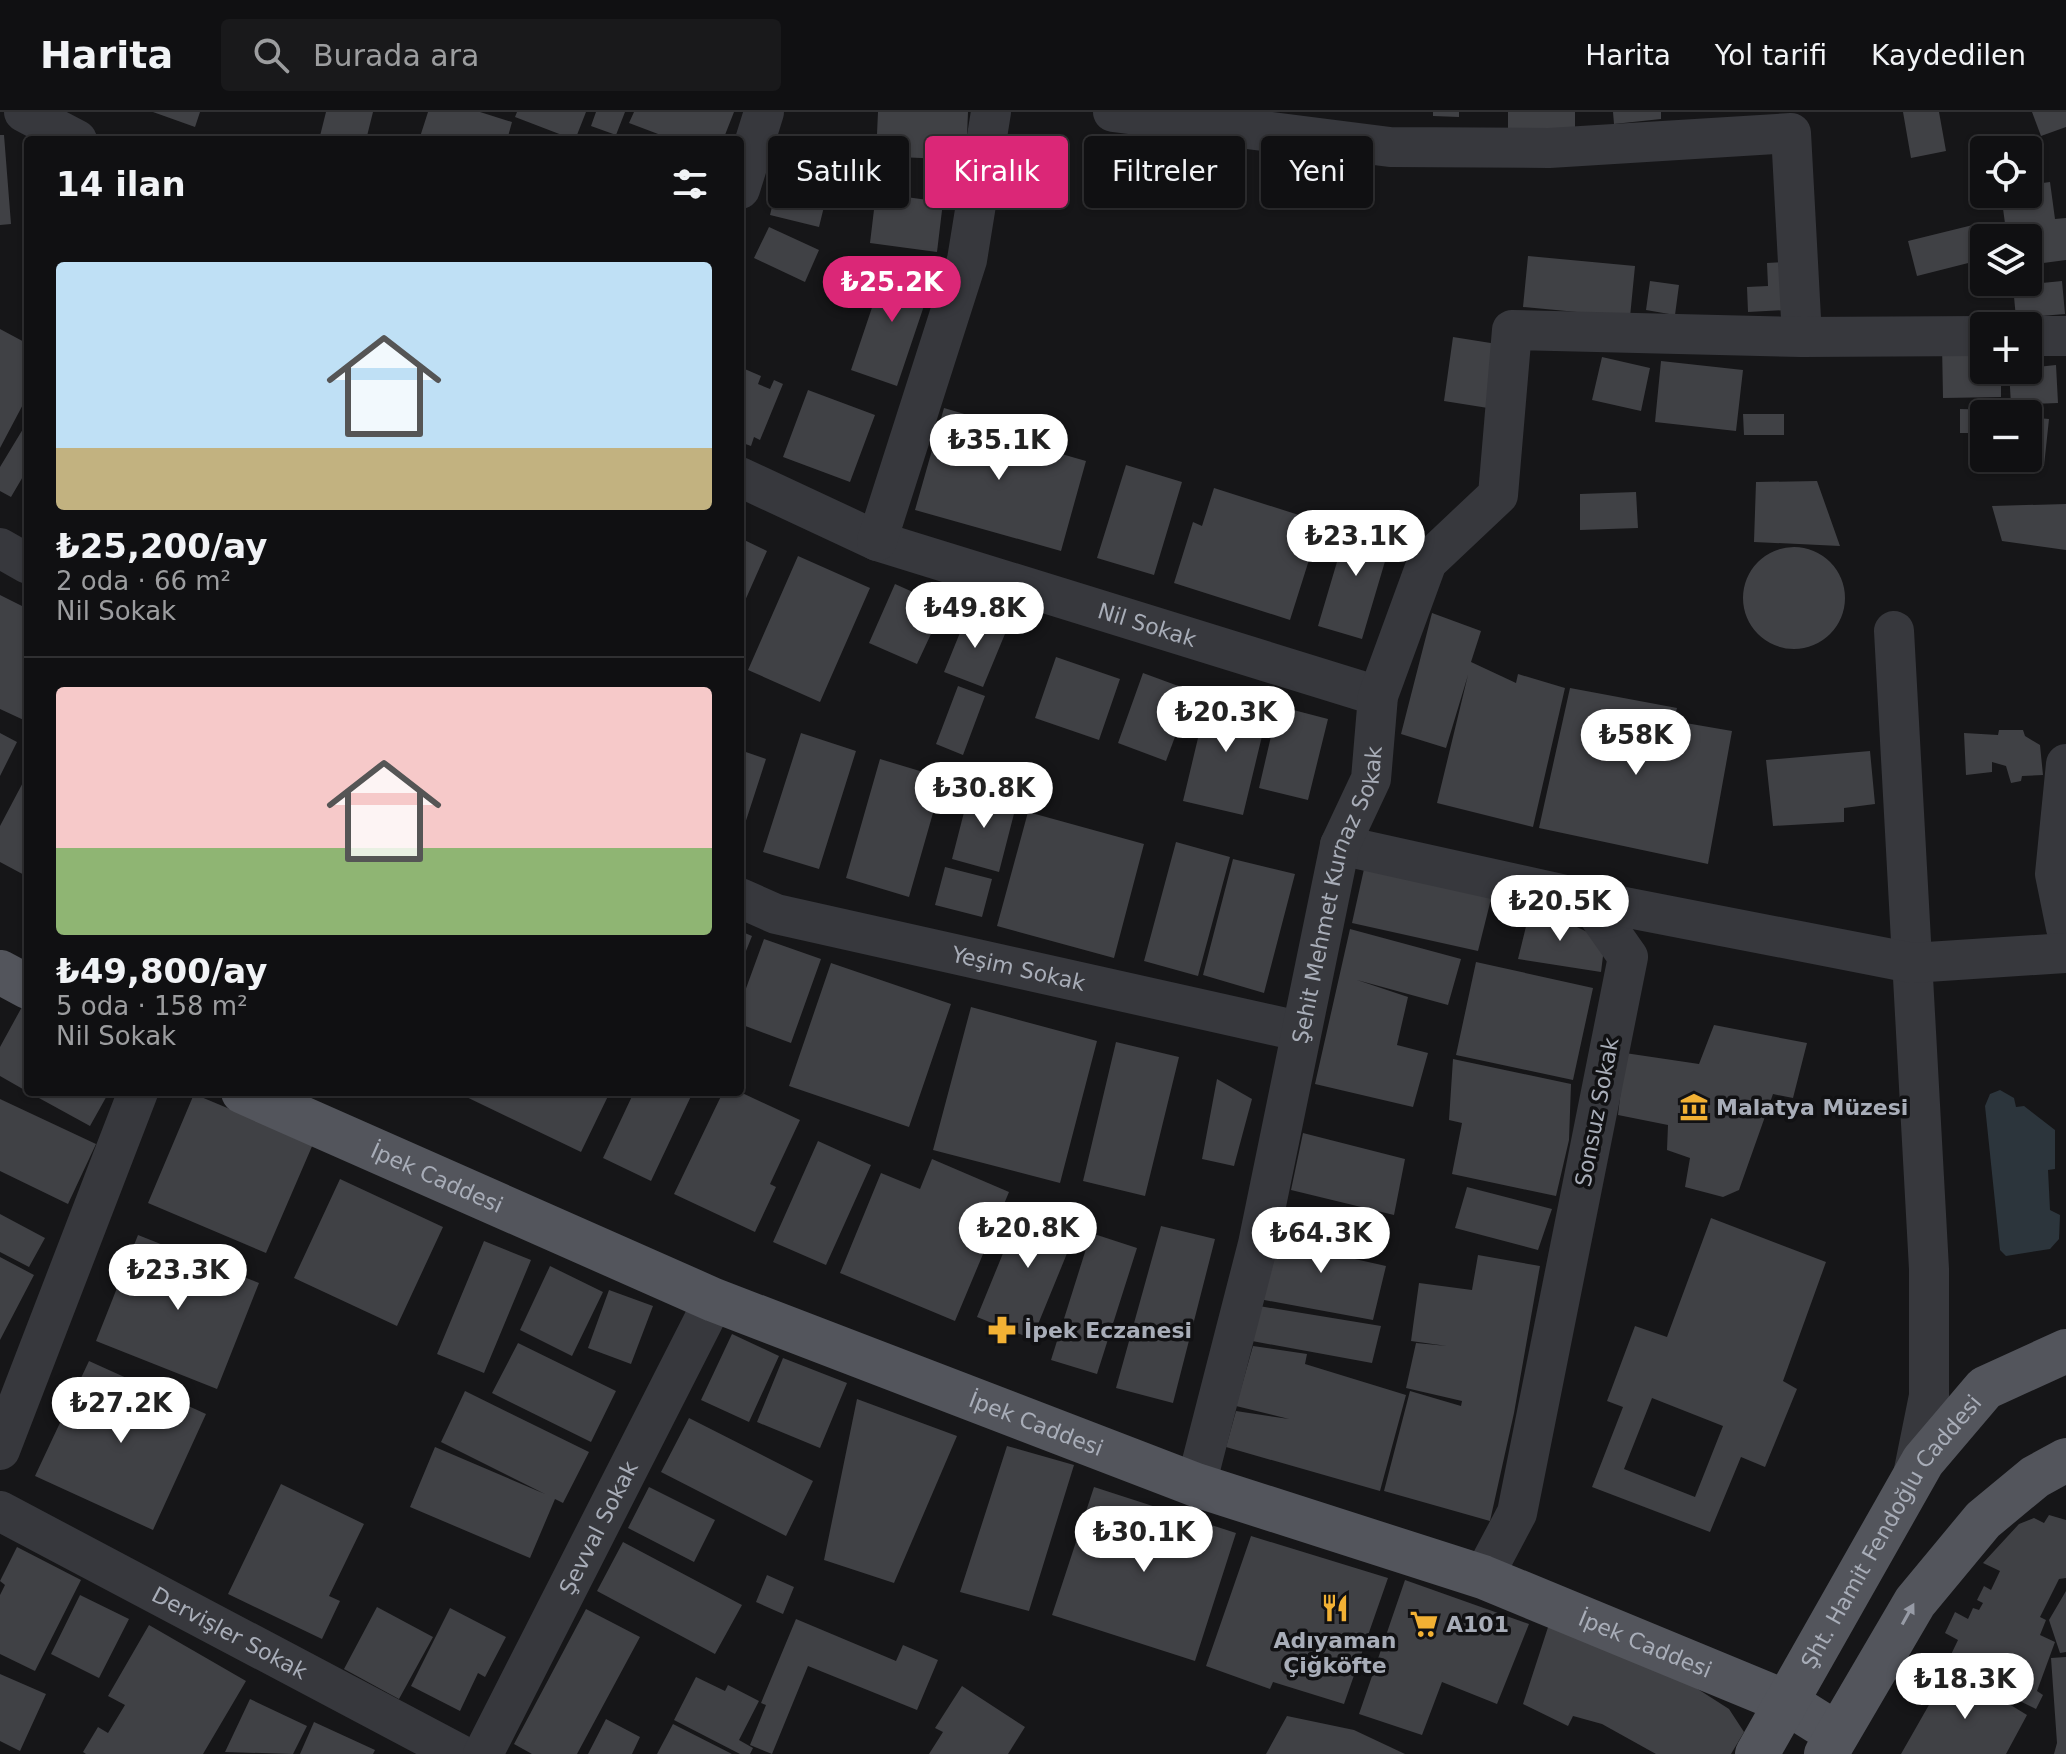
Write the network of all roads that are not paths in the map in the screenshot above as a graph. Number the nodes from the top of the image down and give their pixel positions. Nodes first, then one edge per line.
1 (24, 112) edge
2 (764, 112) edge
3 (991, 112) edge
4 (1113, 112) edge
5 (1789, 123) edge
6 (69, 136) edge
7 (744, 176) edge
8 (1970, 336) edge
9 (2042, 336) edge
10 (2066, 336) edge
11 (1802, 337) junction
12 (744, 479) edge
13 (877, 541) junction
14 (0, 548) edge
15 (24, 562) edge
16 (1894, 631) dead end
17 (1378, 696) junction
18 (2066, 764) edge
19 (1340, 845) junction
20 (2061, 874) edge
21 (744, 900) edge
22 (1588, 900) junction
23 (2066, 928) edge
24 (2066, 953) edge
25 (1912, 963) junction
26 (0, 972) edge
27 (24, 985) edge
28 (1299, 1031) junction
29 (136, 1096) edge
30 (252, 1096) edge
31 (714, 1300) junction
32 (2066, 1351) edge
33 (0, 1450) edge
34 (2066, 1460) edge
35 (1911, 1484) junction
36 (1196, 1485) junction
37 (0, 1511) edge
38 (1483, 1577) junction
39 (1786, 1702) junction
40 (1831, 1744) edge
41 (459, 1754) edge
42 (483, 1754) edge
43 (1757, 1754) edge

1 - 6 street
2 - 7 street
3 - 13 street
4 - 5 street
5 - 11 street
8 - 11 street
9 - 10 street
11 - 17 street, Şehit Mehmet Kurnaz Sokak
12 - 13 street, Nil Sokak
13 - 17 street, Nil Sokak
14 - 15 street
16 - 25 street
17 - 19 street, Şehit Mehmet Kurnaz Sokak
18 - 20 street
19 - 22 street
19 - 28 street, Şehit Mehmet Kurnaz Sokak
20 - 23 street
21 - 28 street, Yeşim Sokak
22 - 25 street
22 - 38 street, Sonsuz Sokak
24 - 25 street
25 - 35 street
26 - 27 main road
28 - 36 street, Şehit Mehmet Kurnaz Sokak
29 - 33 street
30 - 31 main road, İpek Caddesi
31 - 36 main road, İpek Caddesi
31 - 42 street, Şevval Sokak
32 - 35 main road, Şht. Hamit Fendoğlu Caddesi
40 -> 34 main road
35 - 39 main road, Şht. Hamit Fendoğlu Caddesi
36 - 38 main road, İpek Caddesi
37 - 41 street, Dervişler Sokak
38 - 39 main road, İpek Caddesi
39 - 40 main road, İpek Caddesi
39 - 43 main road, Şht. Hamit Fendoğlu Caddesi

